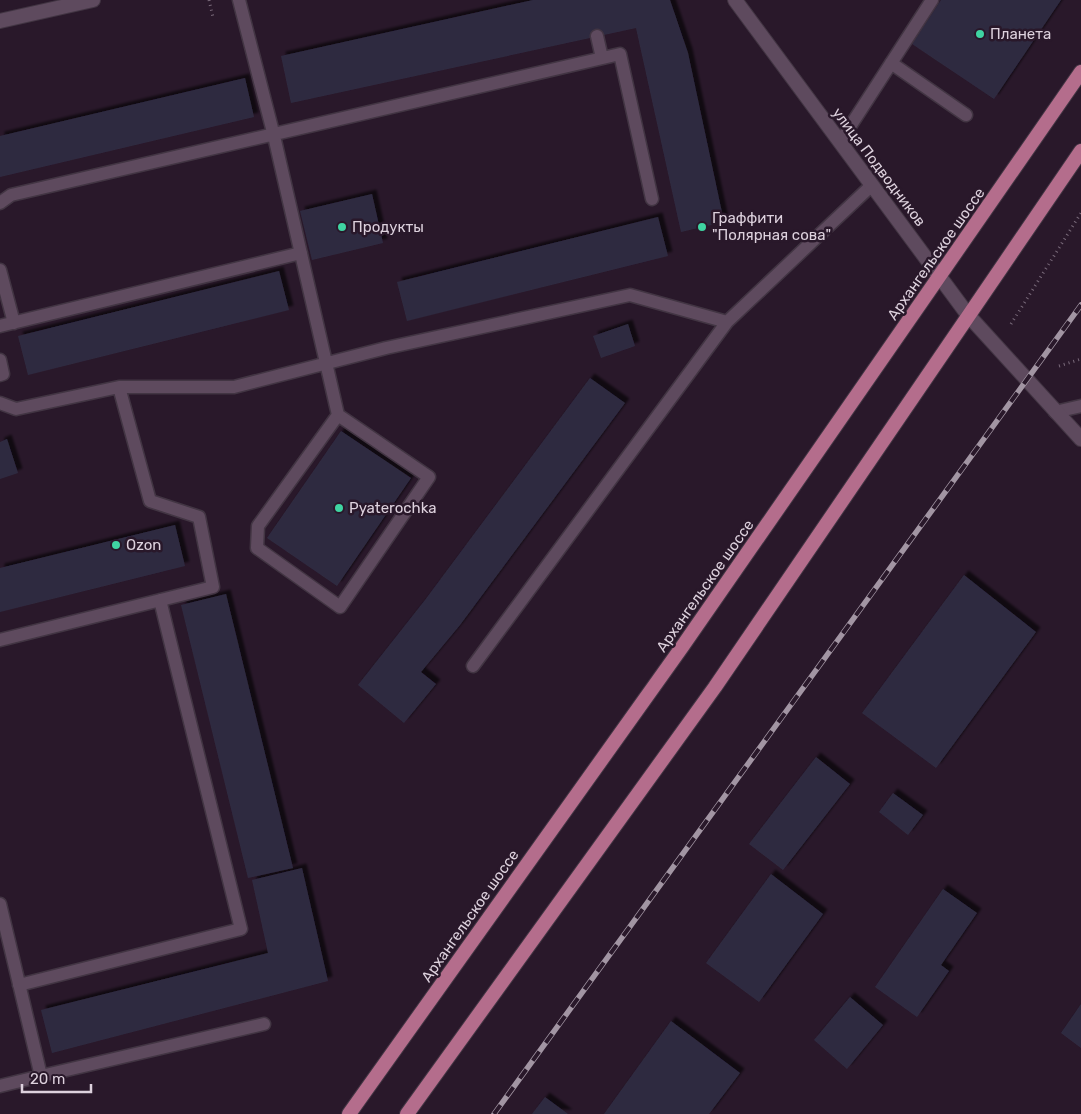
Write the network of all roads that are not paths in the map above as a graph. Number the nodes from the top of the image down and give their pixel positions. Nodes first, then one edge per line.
1 (93, 0) edge
2 (238, 0) edge
3 (736, 0) edge
4 (932, 0) edge
5 (0, 21) edge
6 (597, 36) dead end
7 (602, 58) junction
8 (891, 63) junction
9 (1081, 72) edge
10 (966, 115) dead end
11 (274, 136) junction
12 (840, 142) junction
13 (1081, 151) edge
14 (872, 185) junction
15 (652, 199) dead end
16 (0, 203) edge
17 (301, 253) junction
18 (0, 270) edge
19 (939, 276) junction
20 (968, 316) junction
21 (727, 322) junction
22 (14, 323) junction
23 (0, 326) edge
24 (0, 360) edge
25 (328, 363) junction
26 (0, 375) edge
27 (119, 387) junction
28 (0, 403) edge
29 (1081, 406) edge
30 (1055, 412) junction
31 (338, 415) junction
32 (1081, 439) edge
33 (160, 600) junction
34 (0, 640) edge
35 (473, 666) dead end
36 (0, 904) edge
37 (19, 985) junction
38 (264, 1024) dead end
39 (41, 1076) junction
40 (0, 1086) edge
41 (349, 1114) edge
42 (407, 1114) edge

1 - 5 street
2 - 11 lane
3 - 12 street, улица Подводников
4 - 8 lane
6 - 7 lane
7 - 11 lane
7 - 15 lane
8 - 10 lane
8 - 12 lane
9 - 19 main road, Архангельское шоссе
11 - 16 lane
11 - 17 lane
12 - 14 street, улица Подводников
13 - 20 main road
14 - 19 street, улица Подводников
14 - 21 lane
17 - 22 lane
17 - 25 lane
18 - 22 lane
19 - 20 street, улица Подводников
19 - 41 main road, Архангельское шоссе
20 - 30 street, улица Подводников
20 - 42 main road
21 - 25 lane
21 - 35 lane
22 - 23 lane
24 - 26 lane
25 - 27 lane
25 - 31 lane
27 - 28 lane
27 - 33 lane
29 - 30 lane
30 - 32 street, улица Подводников
31 - 31 lane
33 - 34 lane
33 - 37 lane
36 - 37 lane
37 - 39 lane
38 - 39 lane
39 - 40 lane

